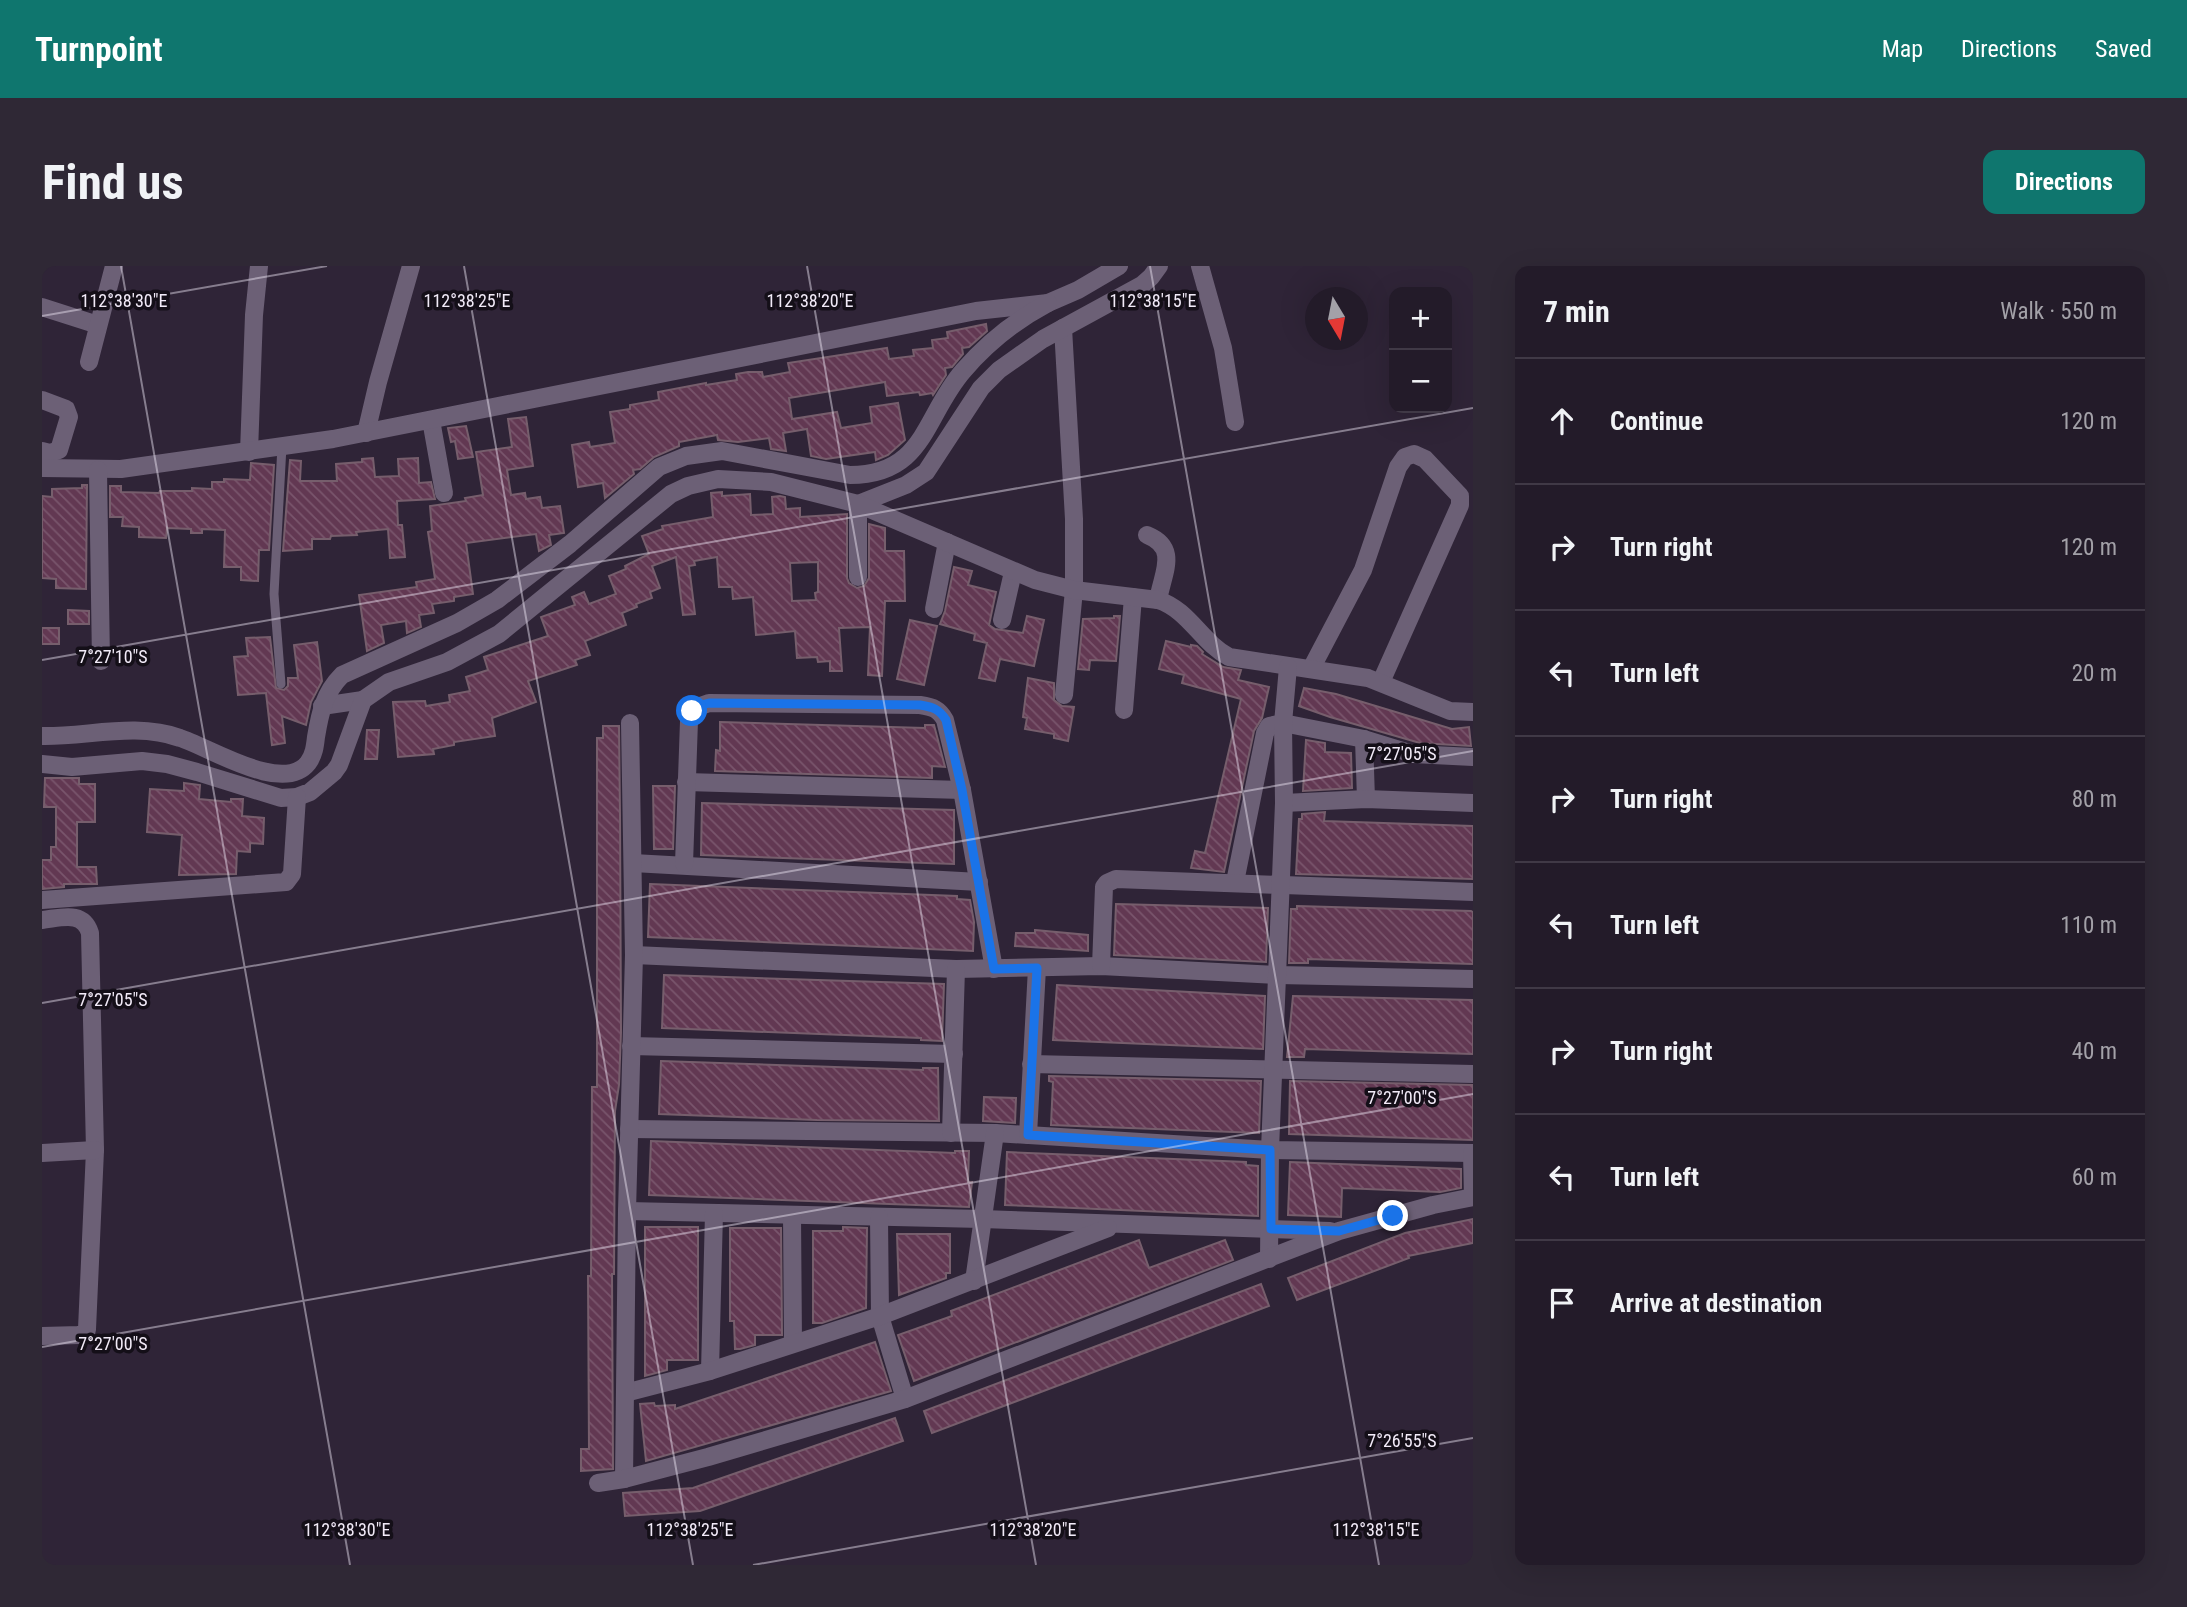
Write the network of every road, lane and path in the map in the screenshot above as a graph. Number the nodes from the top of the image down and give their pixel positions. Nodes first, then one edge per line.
1 (114, 266) edge
2 (259, 266) edge
3 (411, 266) edge
4 (1119, 266) edge
5 (1158, 266) edge
6 (1200, 266) edge
7 (1048, 303) junction
8 (42, 307) edge
9 (97, 325) junction
10 (1063, 328) junction
11 (89, 362) dead end
12 (971, 380) junction
13 (42, 400) edge
14 (431, 420) junction
15 (1235, 422) dead end
16 (366, 433) junction
17 (282, 446) junction
18 (42, 451) edge
19 (249, 452) junction
20 (42, 468) edge
21 (98, 470) junction
22 (791, 474) junction
23 (665, 480) junction
24 (444, 493) dead end
25 (858, 504) junction
26 (1147, 535) dead end
27 (947, 542) junction
28 (1013, 572) junction
29 (858, 577) dead end
30 (1074, 590) junction
31 (1133, 597) junction
32 (1158, 600) junction
33 (934, 609) dead end
34 (1002, 620) dead end
35 (441, 633) junction
36 (446, 658) junction
37 (101, 661) dead end
38 (1288, 667) junction
39 (1311, 668) junction
40 (1381, 682) junction
41 (281, 684) dead end
42 (1064, 695) dead end
43 (356, 701) junction
44 (327, 705) junction
45 (1124, 710) dead end
46 (1473, 712) edge
47 (630, 723) dead end
48 (1283, 723) junction
49 (42, 736) edge
50 (1364, 739) junction
51 (1473, 757) edge
52 (42, 764) edge
53 (685, 782) junction
54 (962, 790) junction
55 (296, 797) junction
56 (1366, 799) junction
57 (1284, 803) junction
58 (1473, 803) edge
59 (634, 863) junction
60 (684, 864) junction
61 (979, 882) junction
62 (1235, 882) junction
63 (1280, 886) junction
64 (1473, 892) edge
65 (42, 900) edge
66 (42, 920) edge
67 (634, 955) junction
68 (1101, 966) junction
69 (1037, 968) junction
70 (956, 969) junction
71 (994, 969) junction
72 (1278, 975) junction
73 (1473, 979) edge
74 (631, 1046) junction
75 (954, 1054) junction
76 (1031, 1064) junction
77 (1274, 1070) junction
78 (1473, 1074) edge
79 (629, 1129) junction
80 (951, 1133) junction
81 (995, 1133) junction
82 (1028, 1135) junction
83 (95, 1150) junction
84 (1270, 1150) junction
85 (42, 1153) edge
86 (1472, 1153) edge
87 (1473, 1197) edge
88 (627, 1211) junction
89 (715, 1213) junction
90 (792, 1215) junction
91 (878, 1217) junction
92 (982, 1219) junction
93 (1116, 1225) junction
94 (1271, 1229) junction
95 (1339, 1231) junction
96 (1269, 1259) junction
97 (974, 1281) junction
98 (880, 1316) junction
99 (42, 1336) edge
100 (793, 1343) junction
101 (710, 1371) junction
102 (625, 1393) junction
103 (905, 1399) junction
104 (624, 1479) junction
105 (598, 1483) dead end

1 - 9 street
2 - 19 street
3 - 16 street
4 - 7 street
5 - 10 street
6 - 15 street
7 - 12 street
7 - 14 street
8 - 9 street
9 - 11 street
10 - 12 street
10 - 30 street
12 - 22 street
12 - 25 street
13 - 18 street
14 - 16 street
14 - 24 street
16 - 17 street
17 - 19 street
17 - 41 lane
19 - 21 street
20 - 21 street
21 - 37 street
22 - 23 street
22 - 23 street
22 - 25 street
23 - 35 street
23 - 36 street
25 - 27 street
25 - 29 street
26 - 32 street
27 - 28 street
27 - 33 street
28 - 30 street
28 - 34 street
30 - 31 street
30 - 42 street
31 - 32 street
31 - 45 street
32 - 38 street
35 - 36 street
35 - 44 street
36 - 43 street
38 - 39 street
38 - 48 street
39 - 40 street
39 - 40 street
40 - 46 street
43 - 44 street
43 - 55 street
44 - 49 street
47 - 59 street
48 - 50 street
48 - 57 street
48 - 62 street
50 - 51 street
50 - 56 street
52 - 55 street
53 - 54 street
53 - 54 street
53 - 60 street
54 - 61 street
55 - 65 street
56 - 57 street
56 - 58 street
57 - 63 street
59 - 60 street
59 - 67 street
60 - 61 street
61 - 71 street
62 - 63 street
62 - 68 street
63 - 64 street
63 - 72 street
66 - 83 street
67 - 70 street
67 - 74 street
68 - 69 street
68 - 72 street
69 - 71 street
69 - 76 street
70 - 71 street
70 - 75 street
72 - 73 street
72 - 77 street
74 - 75 street
74 - 79 street
75 - 80 street
76 - 77 street
76 - 82 street
77 - 78 street
77 - 84 street
79 - 80 street
79 - 88 street
80 - 81 street
81 - 82 street
81 - 92 street
82 - 84 street
83 - 85 street
83 - 99 street
84 - 86 street
84 - 94 street
86 - 87 street
87 - 95 street
88 - 89 street
88 - 102 street
89 - 90 street
89 - 101 street
90 - 91 street
90 - 100 street
91 - 92 street
91 - 98 street
92 - 93 street
92 - 97 street
93 - 94 street
93 - 97 street
94 - 95 street
94 - 96 street
95 - 96 street
96 - 103 street
97 - 98 street
98 - 100 street
98 - 103 street
100 - 101 street
101 - 102 street
102 - 104 street
103 - 104 street
104 - 105 street

